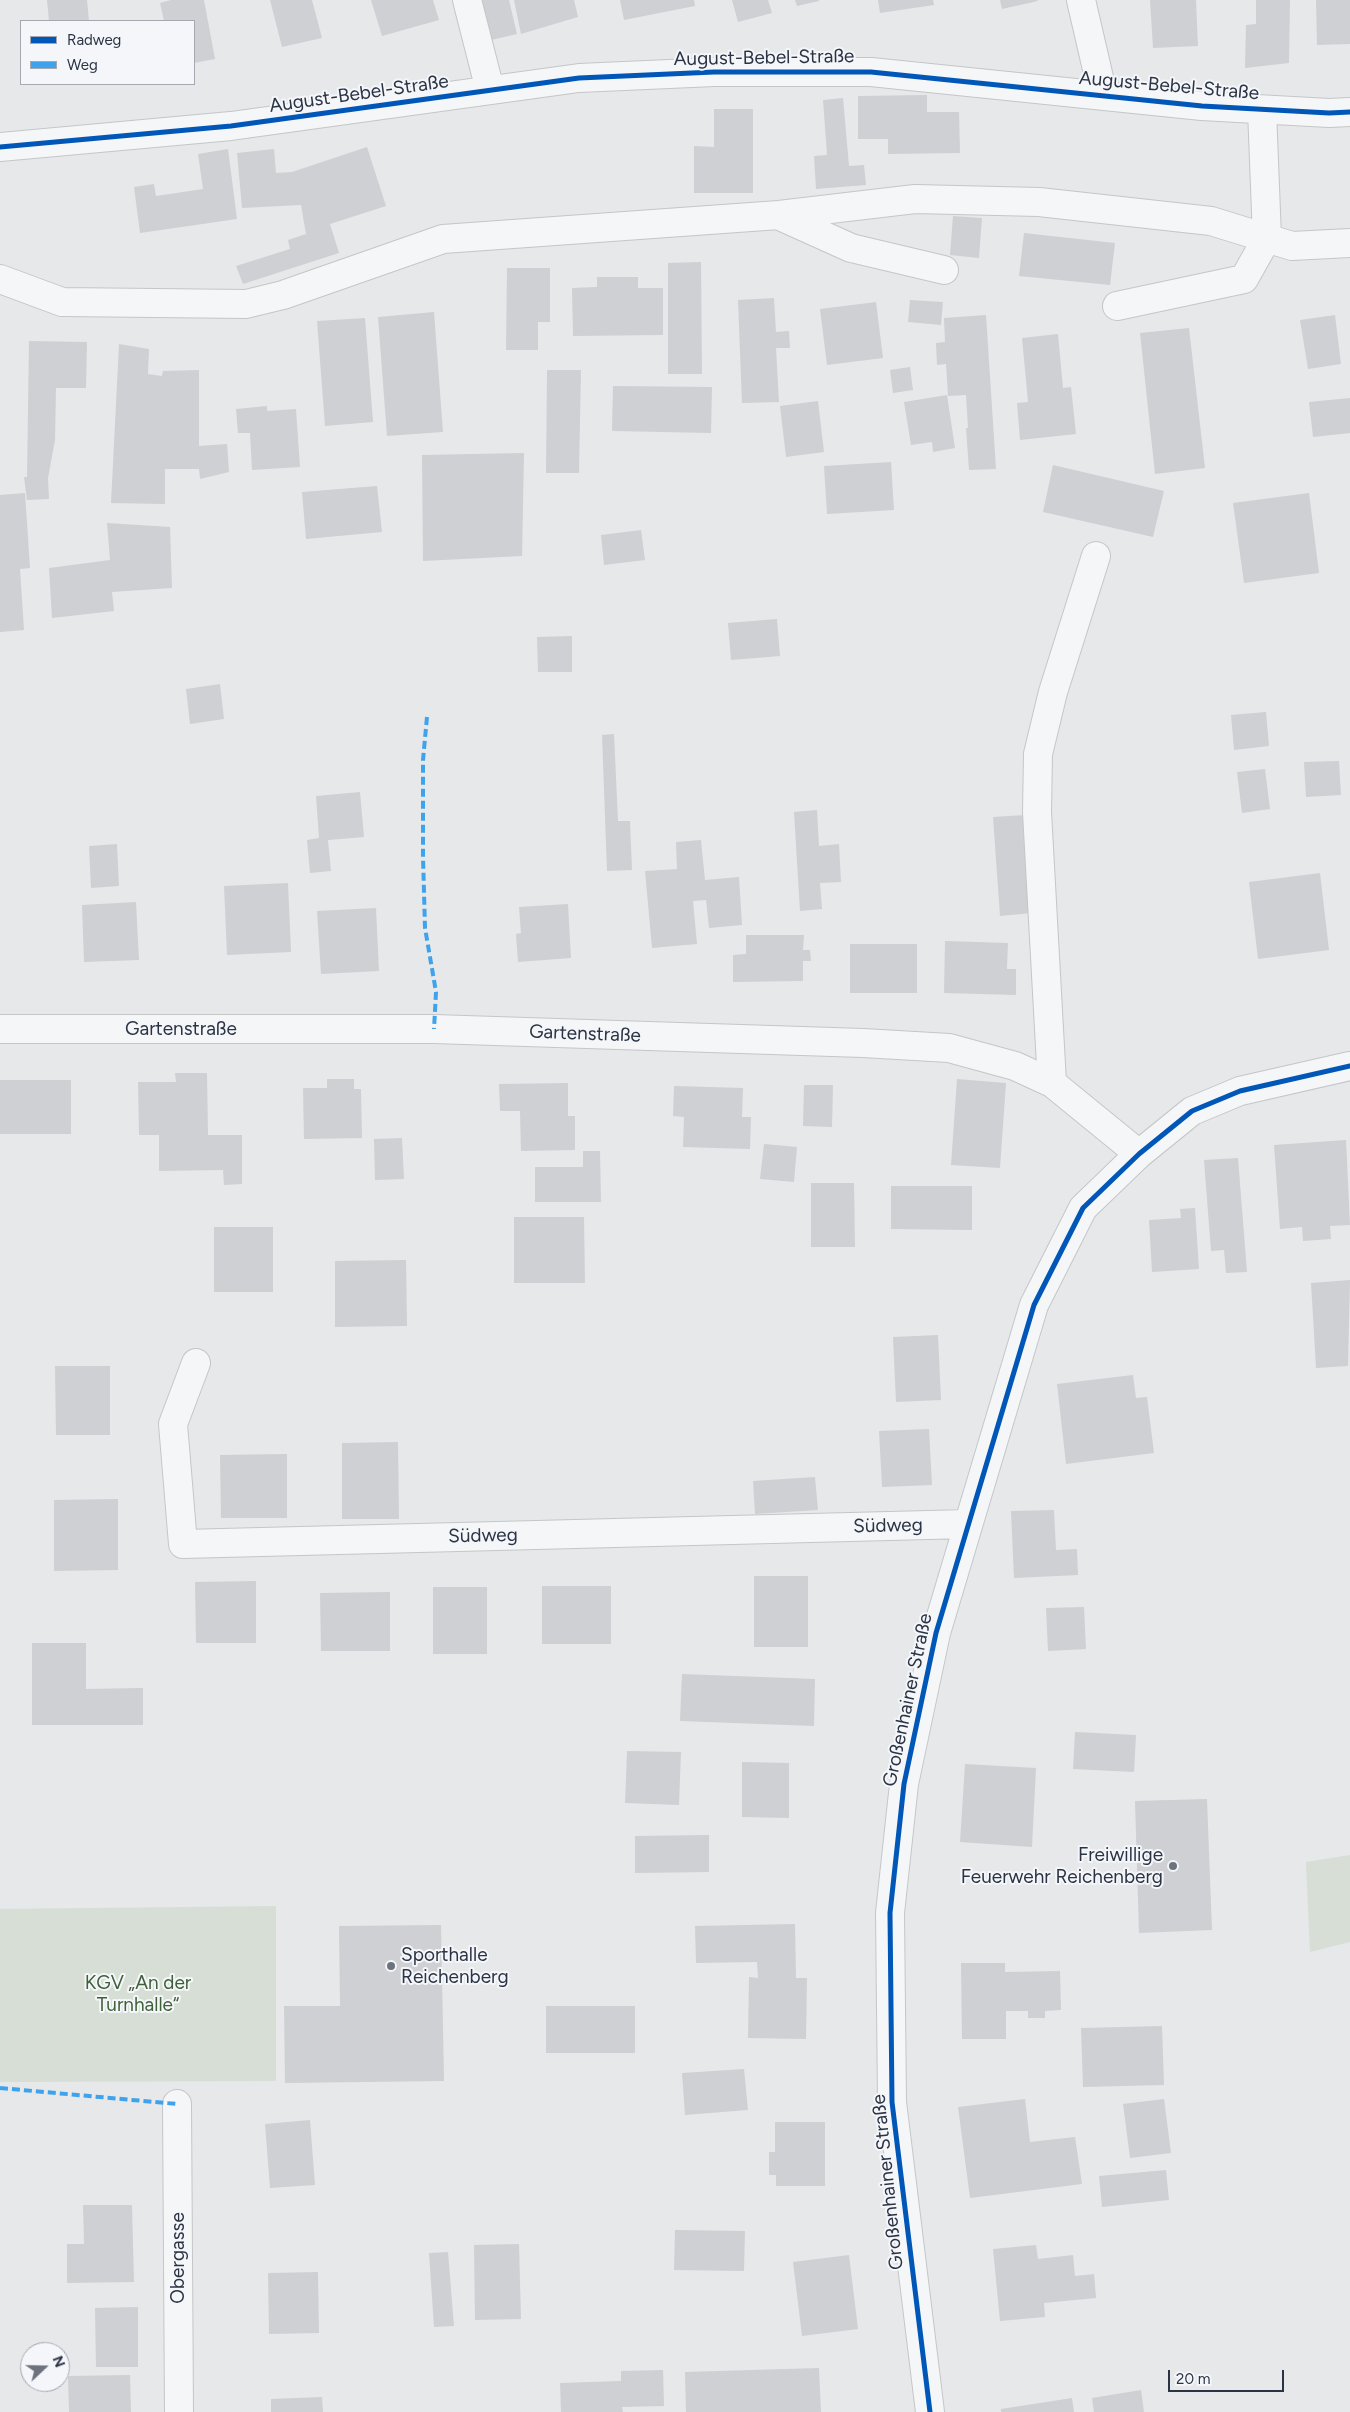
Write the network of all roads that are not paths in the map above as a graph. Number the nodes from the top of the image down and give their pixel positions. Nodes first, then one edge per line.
1 (467, 0) edge
2 (1081, 0) edge
3 (490, 90) junction
4 (1103, 95) junction
5 (1262, 110) junction
6 (1350, 112) edge
7 (0, 147) edge
8 (778, 215) junction
9 (1267, 238) junction
10 (1350, 243) edge
11 (944, 270) dead end
12 (0, 279) edge
13 (1118, 306) dead end
14 (1096, 556) dead end
15 (0, 1029) edge
16 (1350, 1066) edge
17 (1052, 1083) junction
18 (1139, 1154) junction
19 (196, 1363) dead end
20 (968, 1524) junction
21 (176, 2104) dead end
22 (179, 2412) edge
23 (930, 2412) edge

1 - 3 street
2 - 4 street
3 - 4 street, August-Bebel-Straße
3 - 7 street, August-Bebel-Straße
4 - 5 street, August-Bebel-Straße
5 - 6 street, August-Bebel-Straße
5 - 9 street
8 - 9 street
8 - 11 street
8 - 12 street
9 - 10 street
9 - 13 street
14 - 17 street
15 - 17 street, Gartenstraße
16 - 18 street, Großenhainer Straße
17 - 18 street, Gartenstraße
18 - 20 street, Großenhainer Straße
19 - 20 street, Südweg
20 - 23 street, Großenhainer Straße
21 - 22 street, Obergasse

